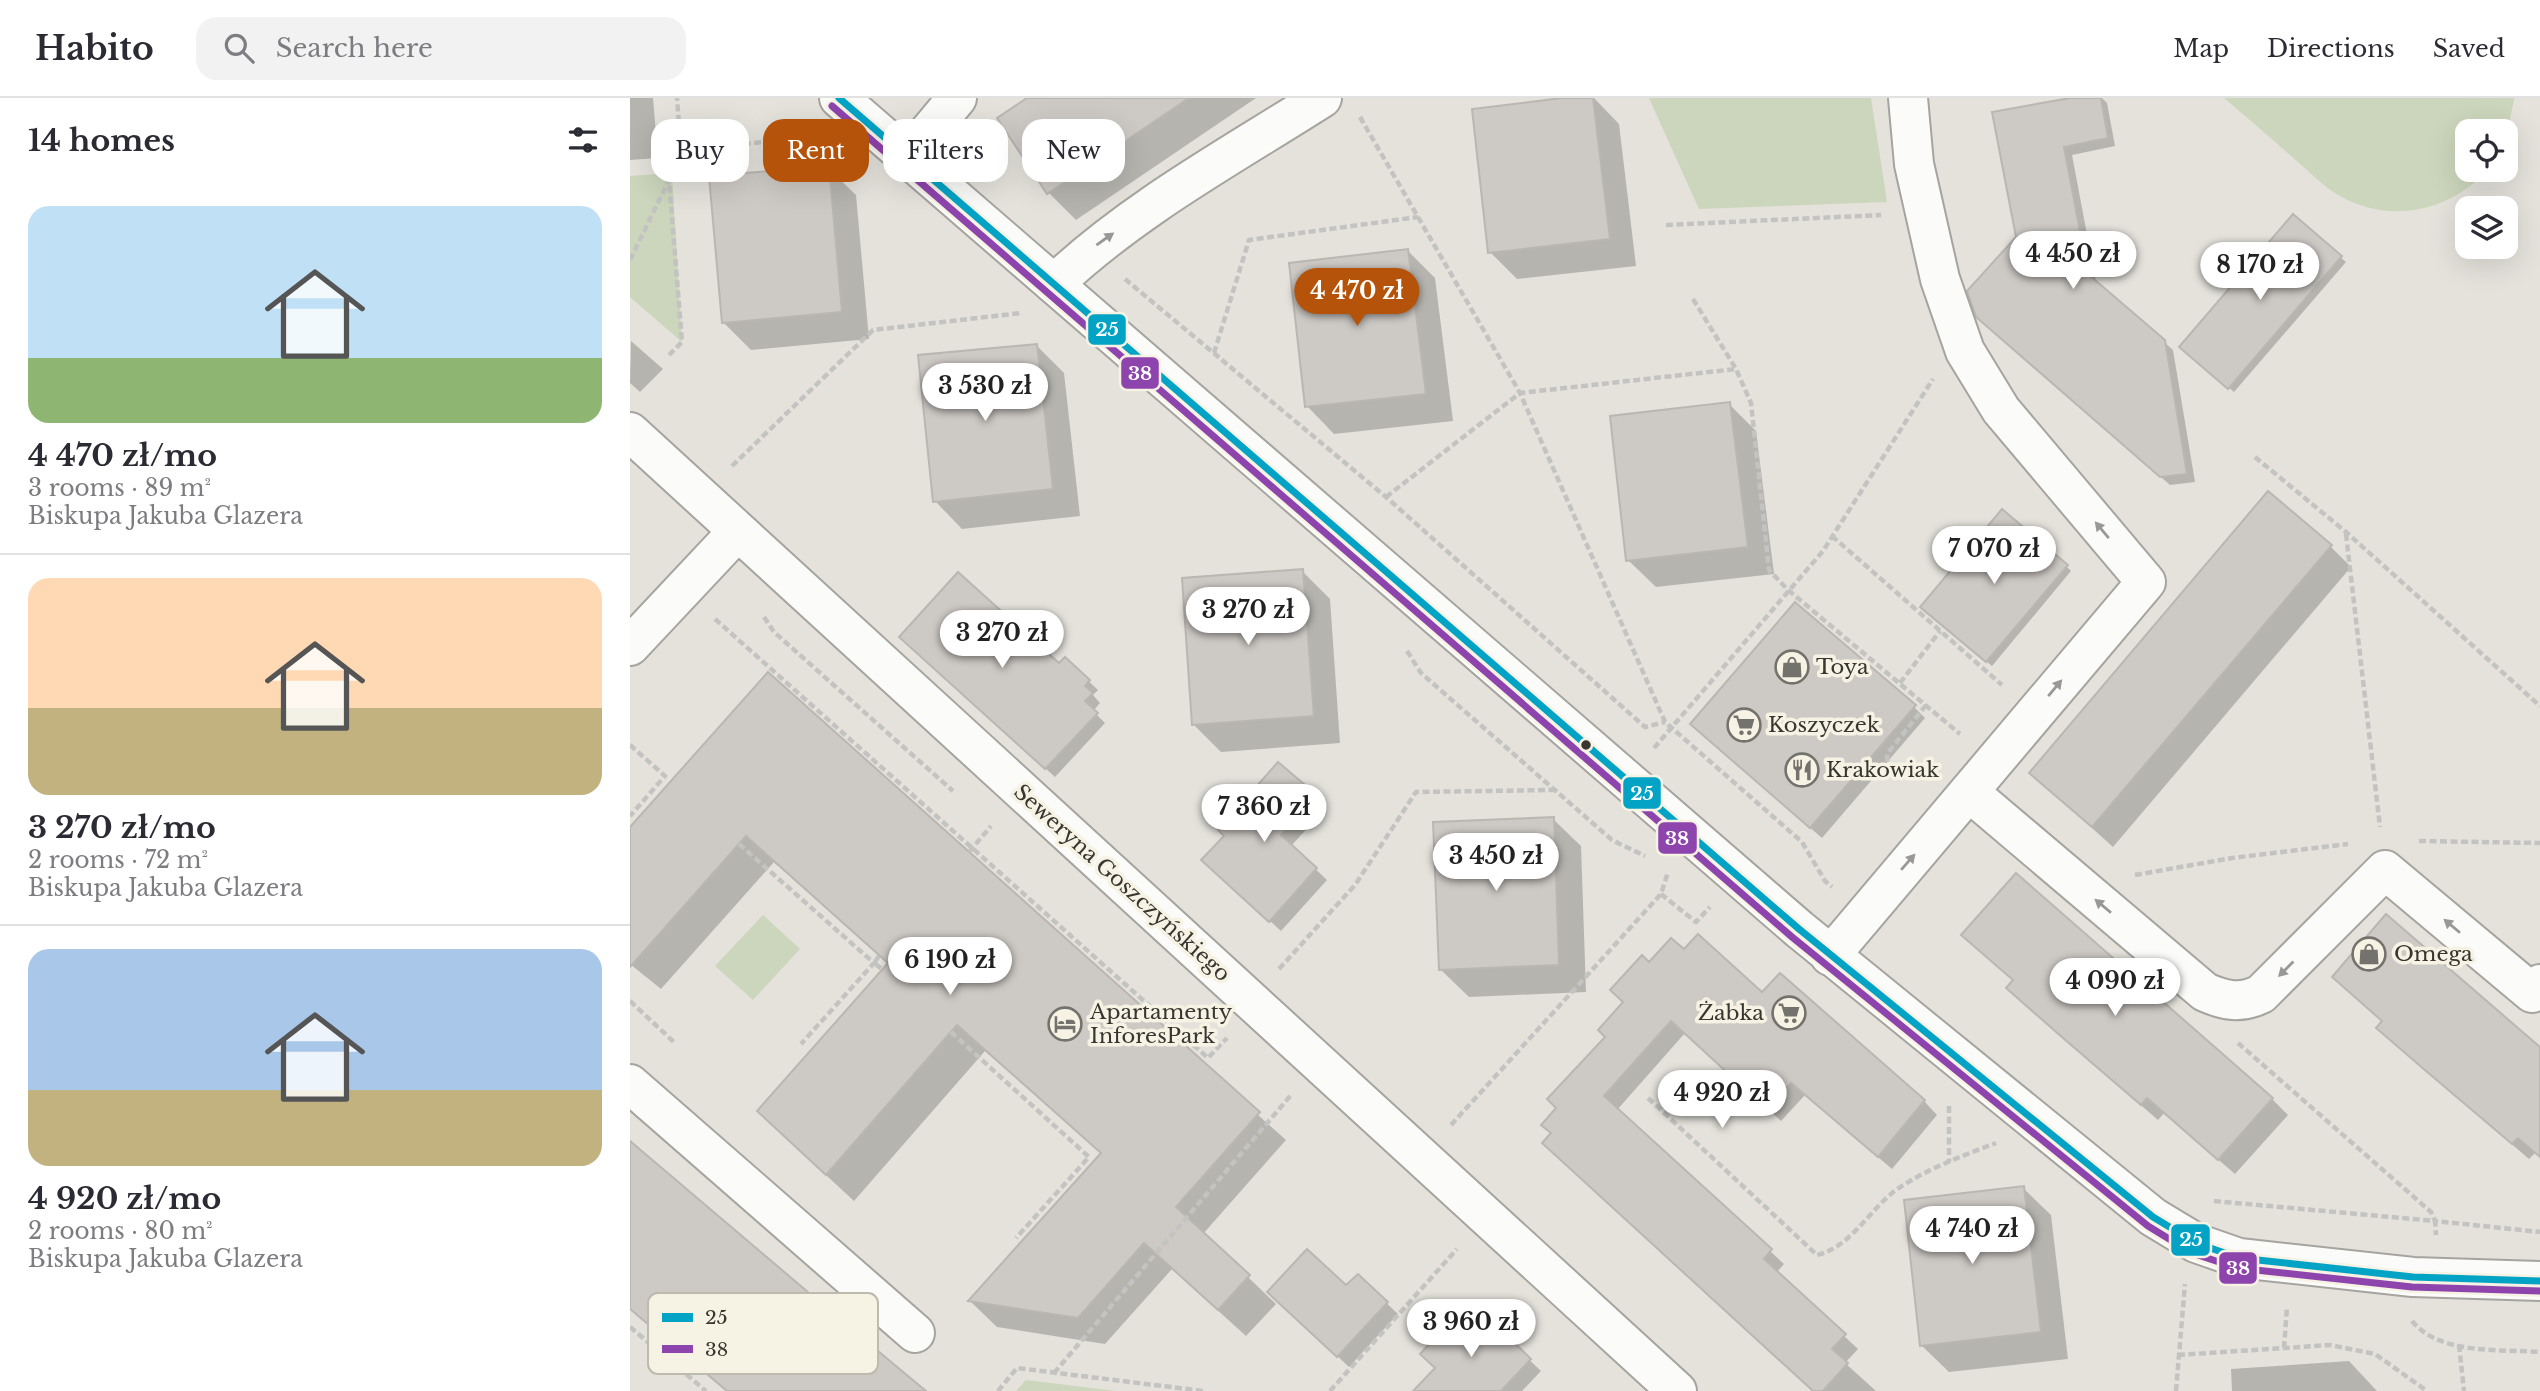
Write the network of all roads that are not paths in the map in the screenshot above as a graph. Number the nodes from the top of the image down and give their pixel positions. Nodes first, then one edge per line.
1 (839, 98) edge
2 (957, 98) edge
3 (1908, 98) edge
4 (1339, 104) edge
5 (940, 119) edge
6 (883, 137) edge
7 (935, 182) edge
8 (1054, 284) junction
9 (630, 432) edge
10 (737, 532) junction
11 (630, 646) edge
12 (1969, 792) junction
13 (1830, 956) junction
14 (2540, 984) edge
15 (630, 1084) edge
16 (2540, 1281) edge
17 (869, 1293) edge
18 (878, 1301) edge
19 (915, 1333) dead end
20 (1676, 1391) edge

1 - 6 street
2 - 5 street
12 -> 3 street
8 -> 4 street
7 - 8 street
8 - 13 street
9 - 10 street, Seweryna Goszczyńskiego
10 - 11 street
10 - 20 street, Seweryna Goszczyńskiego
13 -> 12 street
14 -> 12 street
13 - 16 street
15 - 17 street
18 - 19 street

